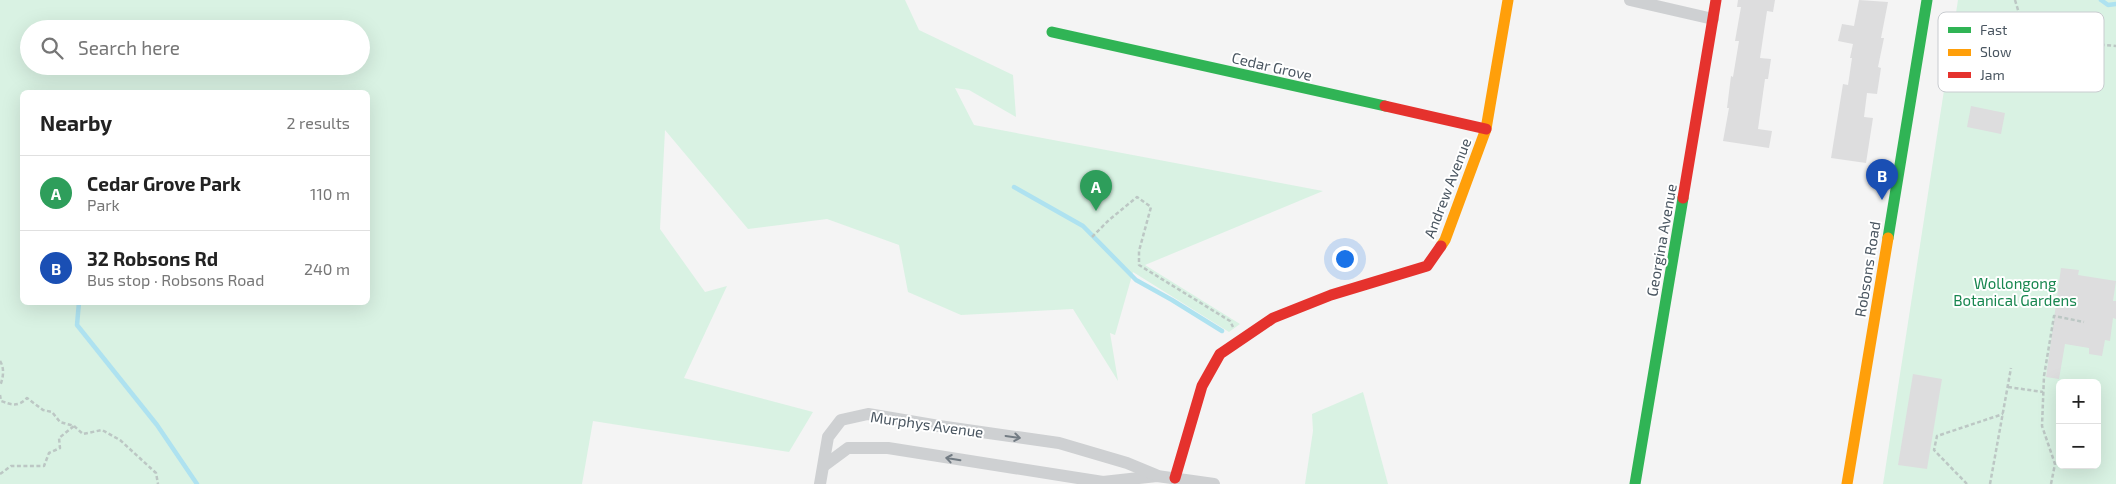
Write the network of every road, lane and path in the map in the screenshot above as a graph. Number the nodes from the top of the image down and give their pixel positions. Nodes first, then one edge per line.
1 (1508, 0) edge
2 (1630, 0) edge
3 (1716, 0) edge
4 (1927, 0) edge
5 (2015, 0) edge
6 (2019, 12) edge
7 (1713, 19) junction
8 (1052, 32) dead end
9 (1486, 129) junction
10 (1092, 237) dead end
11 (2084, 322) dead end
12 (1241, 342) junction
13 (0, 361) edge
14 (2011, 368) dead end
15 (0, 386) edge
16 (2008, 387) junction
17 (2043, 392) junction
18 (0, 395) edge
19 (2003, 414) junction
20 (74, 426) junction
21 (825, 465) junction
22 (0, 474) edge
23 (1157, 476) junction
24 (1175, 478) junction
25 (1102, 483) edge
26 (158, 484) edge
27 (820, 484) edge
28 (1214, 484) edge
29 (1634, 484) edge
30 (1846, 484) edge
31 (1967, 484) edge
32 (1990, 484) edge
33 (2052, 484) edge

1 - 9 street, Andrew Avenue
2 - 7 street
3 - 7 street, Georgina Avenue
4 - 30 street, Robsons Road
5 - 6 path
7 - 29 street, Georgina Avenue
8 - 9 street, Cedar Grove
9 - 12 street, Andrew Avenue
10 - 12 path
11 - 17 path
12 - 24 street, Andrew Avenue
13 - 15 path
14 - 16 path
16 - 17 path
16 - 19 path
17 - 33 path
18 - 20 path
19 - 31 path
19 - 32 path
20 - 22 path
20 - 26 path
21 -> 23 street, Murphys Avenue
25 -> 21 street, Murphys Avenue
21 - 27 street
23 - 24 street, Murphys Avenue
23 - 25 street, Murphys Avenue
24 - 28 street, Murphys Avenue

